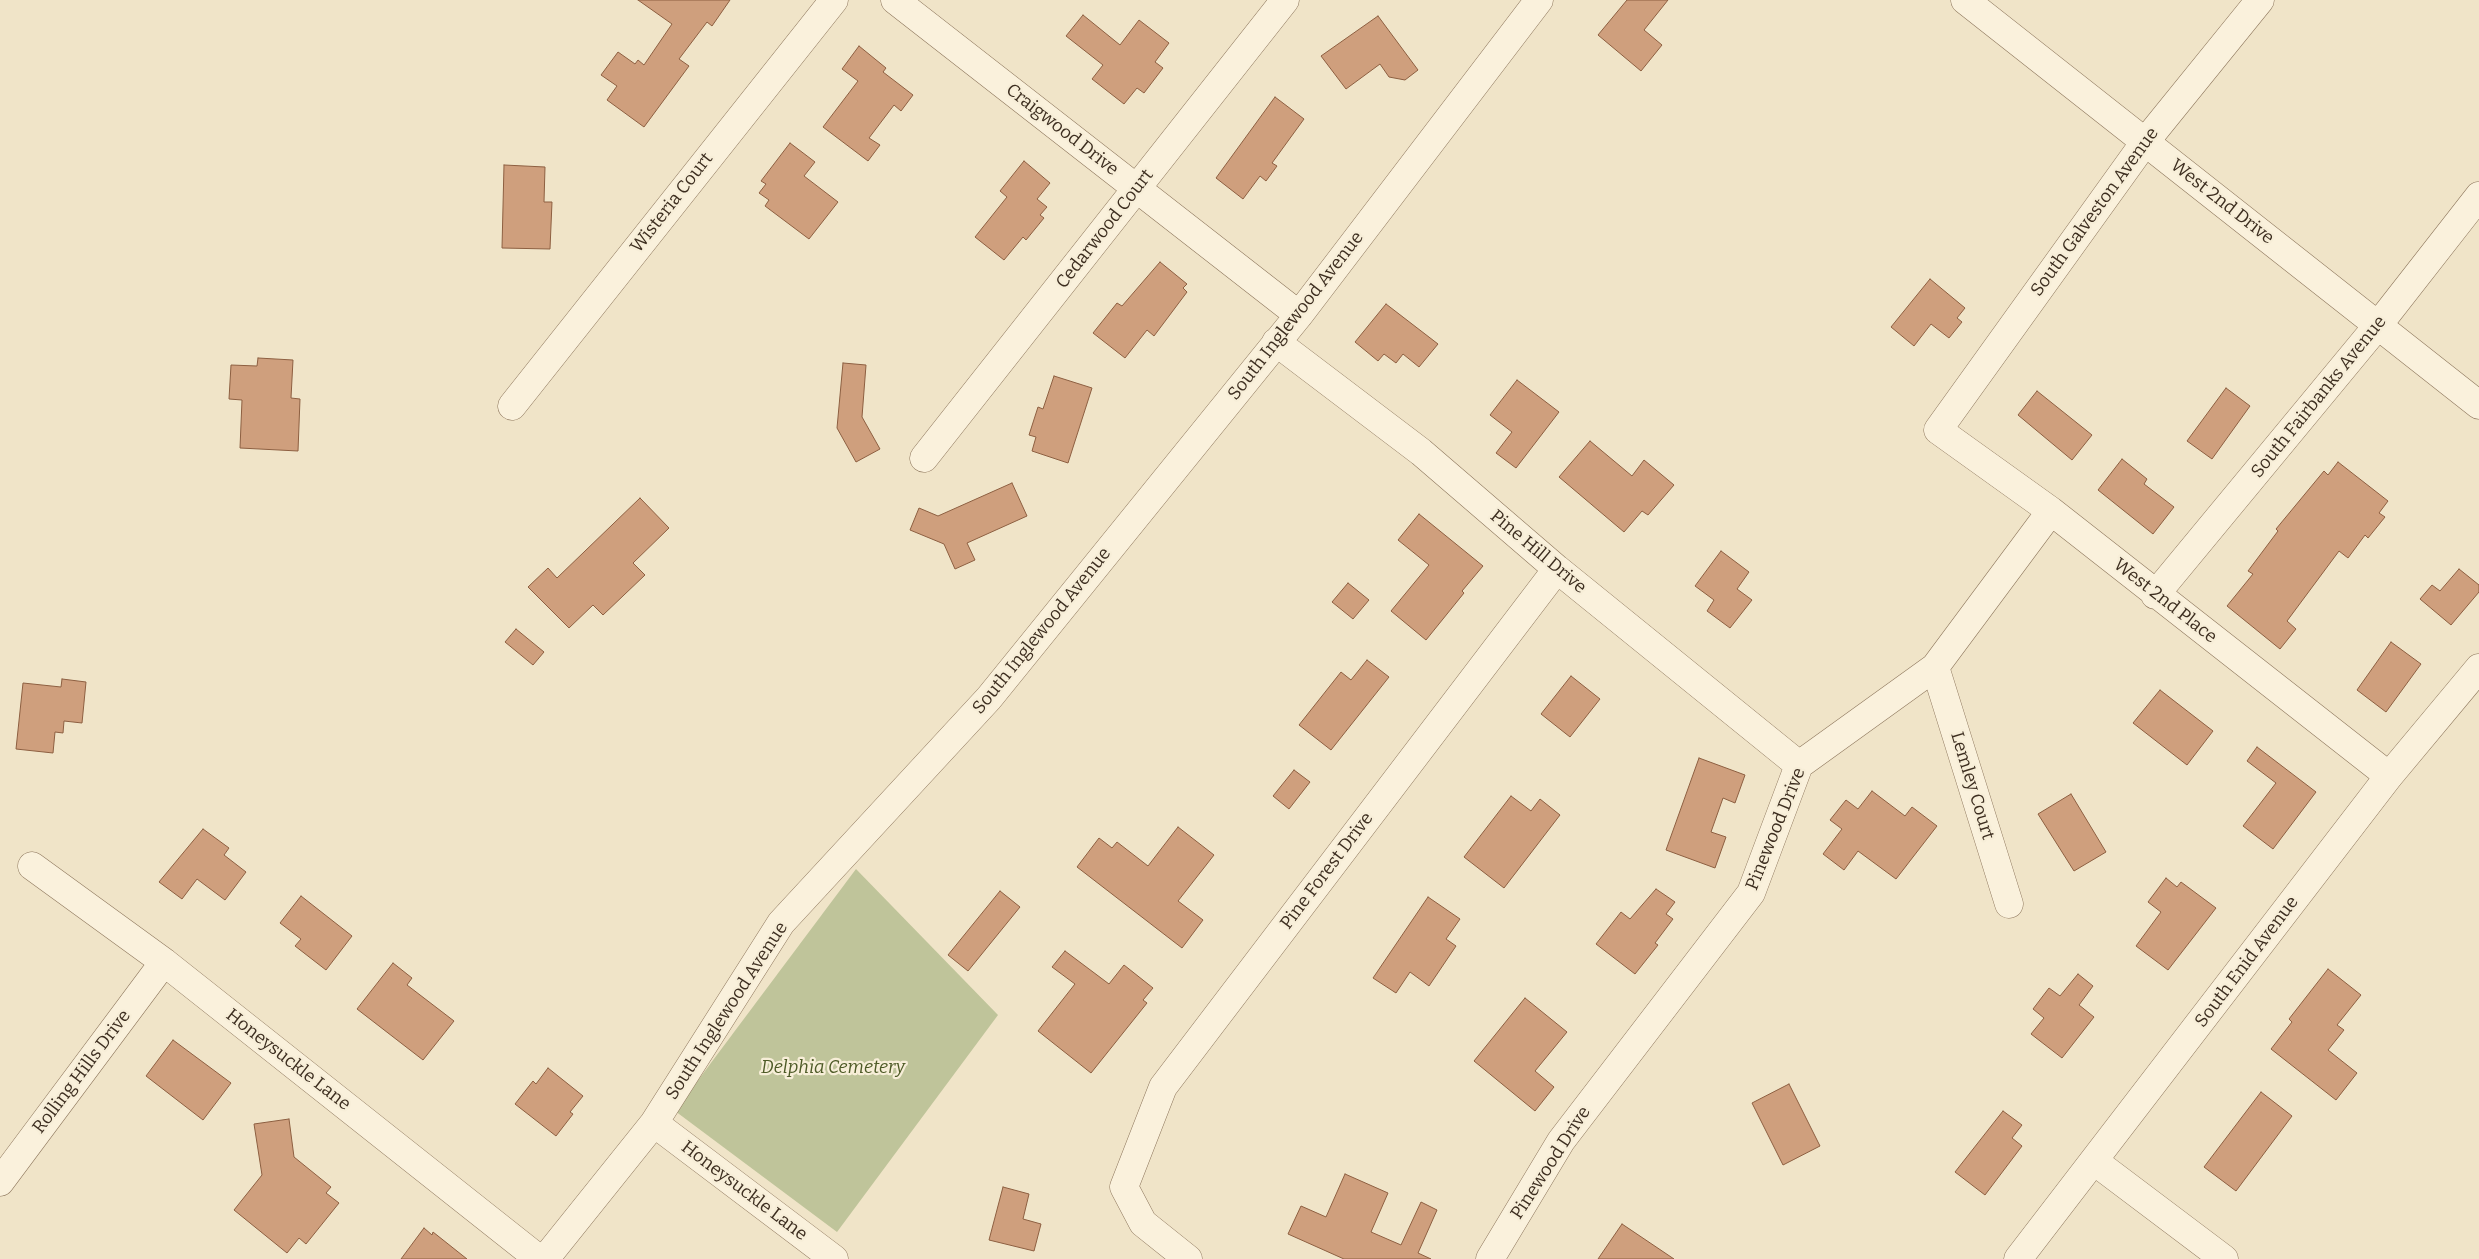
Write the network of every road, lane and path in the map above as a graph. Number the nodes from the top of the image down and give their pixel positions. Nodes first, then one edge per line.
1 (834, 0) edge
2 (895, 0) edge
3 (1285, 0) edge
4 (1539, 0) edge
5 (1965, 0) edge
6 (2260, 0) edge
7 (2145, 142) junction
8 (1137, 188) junction
9 (2479, 196) edge
10 (1299, 315) junction
11 (2379, 324) junction
12 (1276, 342) junction
13 (2479, 405) edge
14 (512, 406) dead end
15 (1938, 430) joint
16 (924, 458) dead end
17 (2051, 511) junction
18 (1557, 569) junction
19 (2155, 595) junction
20 (1935, 667) junction
21 (2479, 668) edge
22 (1799, 765) junction
23 (2389, 776) junction
24 (32, 866) dead end
25 (2009, 904) dead end
26 (164, 962) junction
27 (654, 1123) junction
28 (2094, 1162) junction
29 (0, 1182) edge
30 (539, 1259) edge
31 (545, 1259) edge
32 (834, 1259) edge
33 (1188, 1259) edge
34 (1490, 1259) edge
35 (2018, 1259) edge
36 (2224, 1259) edge

1 - 14 street, Wisteria Court
2 - 8 street, Craigwood Drive
3 - 8 street, Cedarwood Court
4 - 10 street, South Inglewood Avenue
5 - 7 street, West 2nd Drive
6 - 7 street, South Galveston Avenue
7 - 11 street, West 2nd Drive
7 - 15 street, South Galveston Avenue
8 - 10 street, Craigwood Drive
8 - 16 street, Cedarwood Court
9 - 11 street, South Fairbanks Avenue
10 - 12 street, South Inglewood Avenue
11 - 13 street, West 2nd Drive
11 - 19 street, South Fairbanks Avenue
12 - 18 street, Pine Hill Drive
12 - 27 street, South Inglewood Avenue
15 - 17 street, West 2nd Place
17 - 19 street, West 2nd Place
17 - 20 street, Pinewood Drive
18 - 22 street, Pine Hill Drive
18 - 33 street, Pine Forest Drive
19 - 23 street, West 2nd Place
20 - 22 street, Pinewood Drive
20 - 25 street, Lemley Court
21 - 23 street, South Enid Avenue
22 - 34 street, Pinewood Drive
23 - 28 street, South Enid Avenue
24 - 26 street, Honeysuckle Lane
26 - 29 street, Rolling Hills Drive
26 - 30 street, Honeysuckle Lane
27 - 31 street, South Inglewood Avenue
27 - 32 street, Honeysuckle Lane
28 - 35 street, South Enid Avenue
28 - 36 street

